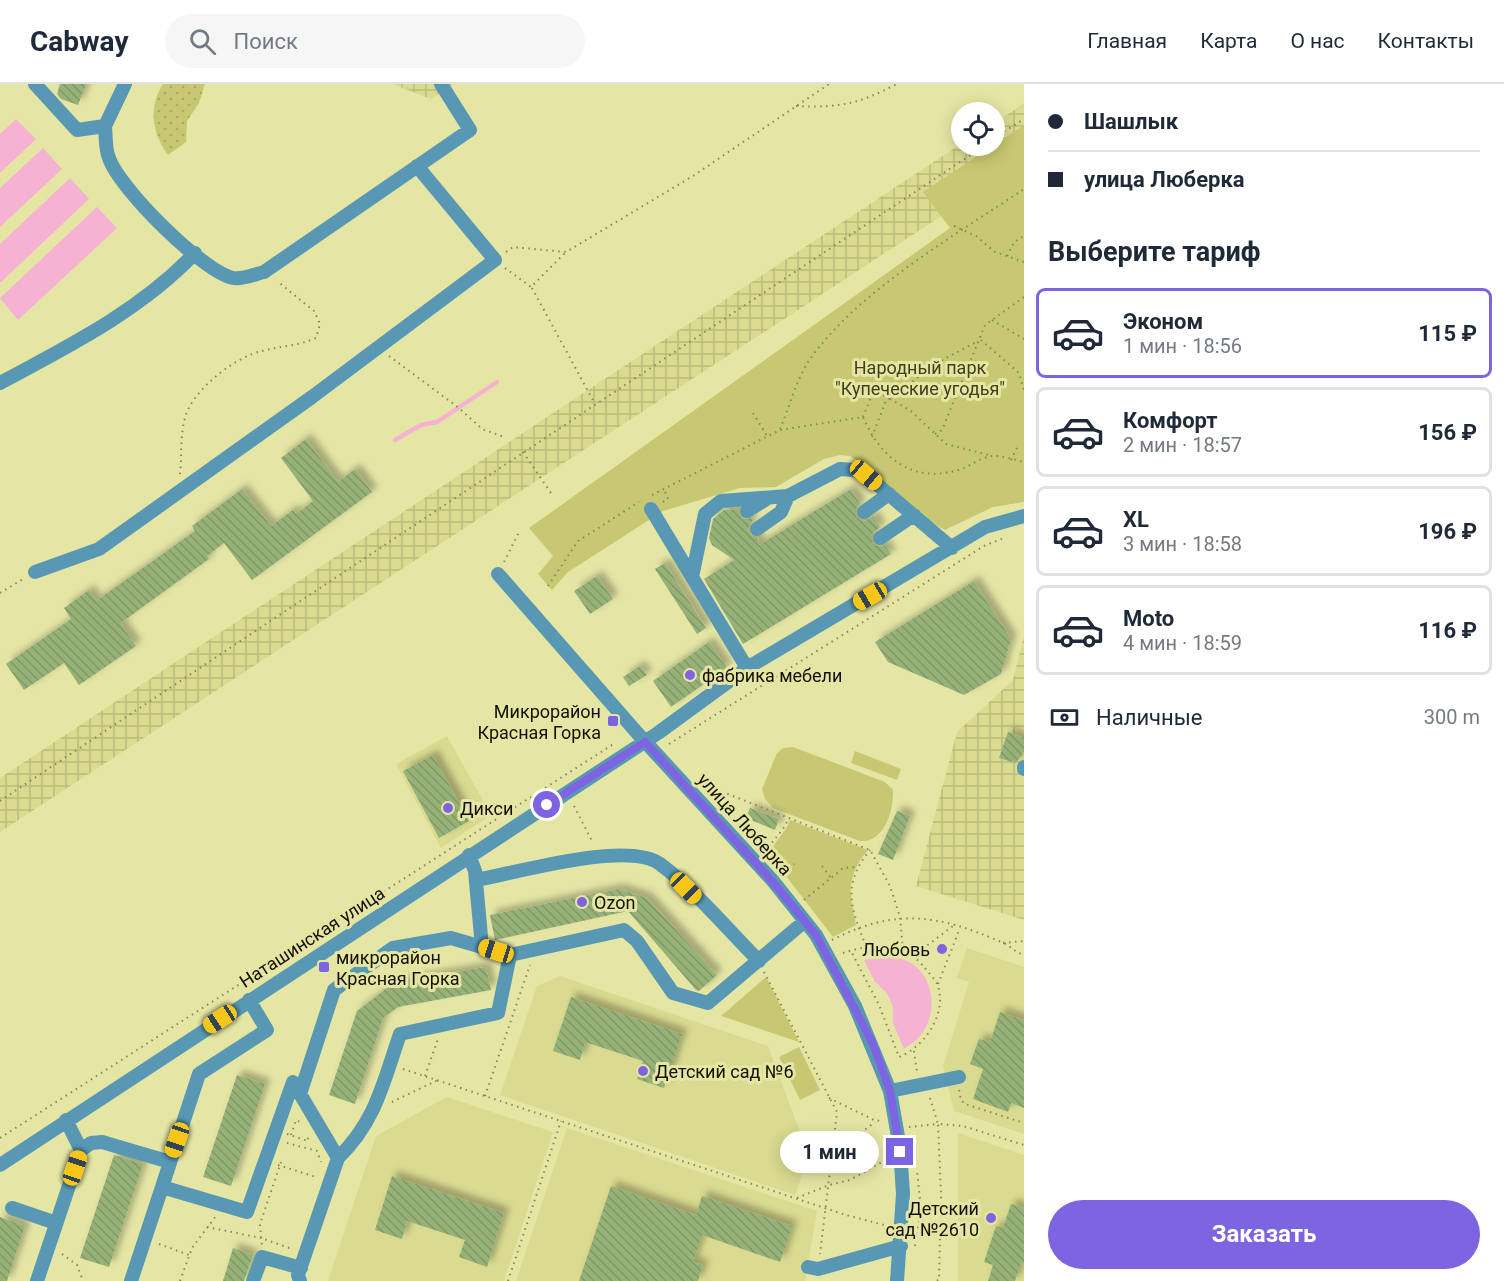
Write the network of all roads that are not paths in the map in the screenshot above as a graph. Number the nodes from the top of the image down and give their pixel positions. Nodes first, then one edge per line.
1 (35, 84) edge
2 (125, 84) edge
3 (441, 84) edge
4 (105, 126) junction
5 (417, 166) junction
6 (195, 253) junction
7 (0, 383) edge
8 (889, 494) junction
9 (771, 496) junction
10 (789, 496) junction
11 (646, 503) road end
12 (747, 511) dead end
13 (864, 512) dead end
14 (914, 515) junction
15 (1024, 516) edge
16 (678, 526) dead end
17 (757, 529) dead end
18 (666, 534) junction
19 (880, 538) dead end
20 (952, 548) junction
21 (35, 572) road end
22 (498, 574) road end
23 (692, 577) junction
24 (747, 668) junction
25 (645, 742) junction
26 (470, 855) junction
27 (476, 880) junction
28 (805, 921) junction
29 (482, 947) junction
30 (510, 956) junction
31 (759, 961) junction
32 (249, 1000) junction
33 (959, 1077) road end
34 (890, 1091) junction
35 (300, 1094) junction
36 (66, 1120) junction
37 (81, 1150) junction
38 (338, 1158) junction
39 (170, 1162) junction
40 (0, 1165) edge
41 (162, 1187) junction
42 (12, 1208) dead end
43 (56, 1223) junction
44 (901, 1246) junction
45 (813, 1268) road end
46 (300, 1275) edge
47 (37, 1281) edge
48 (131, 1281) edge
49 (254, 1281) edge
50 (897, 1281) edge

1 - 4 street
2 - 4 street
3 - 5 street
4 - 6 street
5 - 6 street
5 - 21 street
6 - 7 street
8 - 10 street
8 - 13 street
8 - 14 street
9 - 10 street
9 - 12 street
9 - 23 street
10 - 17 street
11 - 18 street
14 - 19 street
14 - 20 street
15 - 20 street, Наташинская улица
16 - 18 street
18 - 23 street
20 - 24 street, Наташинская улица
22 - 25 street, улица Люберка
23 - 24 street
24 - 25 street, Наташинская улица
25 - 26 street, Наташинская улица
25 - 28 street, улица Люберка
26 - 27 street
26 - 32 street, Наташинская улица
27 - 29 street
27 - 31 street
28 - 31 street
28 - 34 street, улица Люберка
29 - 30 street
29 - 35 street
30 - 31 street
30 - 38 street
32 - 36 street, Наташинская улица
32 - 39 street
33 - 34 street
34 - 44 street, улица Люберка
35 - 38 street
35 - 41 street
36 - 37 street
36 - 40 street, Наташинская улица
37 - 39 street
37 - 43 street
38 - 46 street
39 - 41 street
41 - 48 street
42 - 43 street
43 - 47 street
44 - 45 street
44 - 50 street, улица Люберка
46 - 49 street

